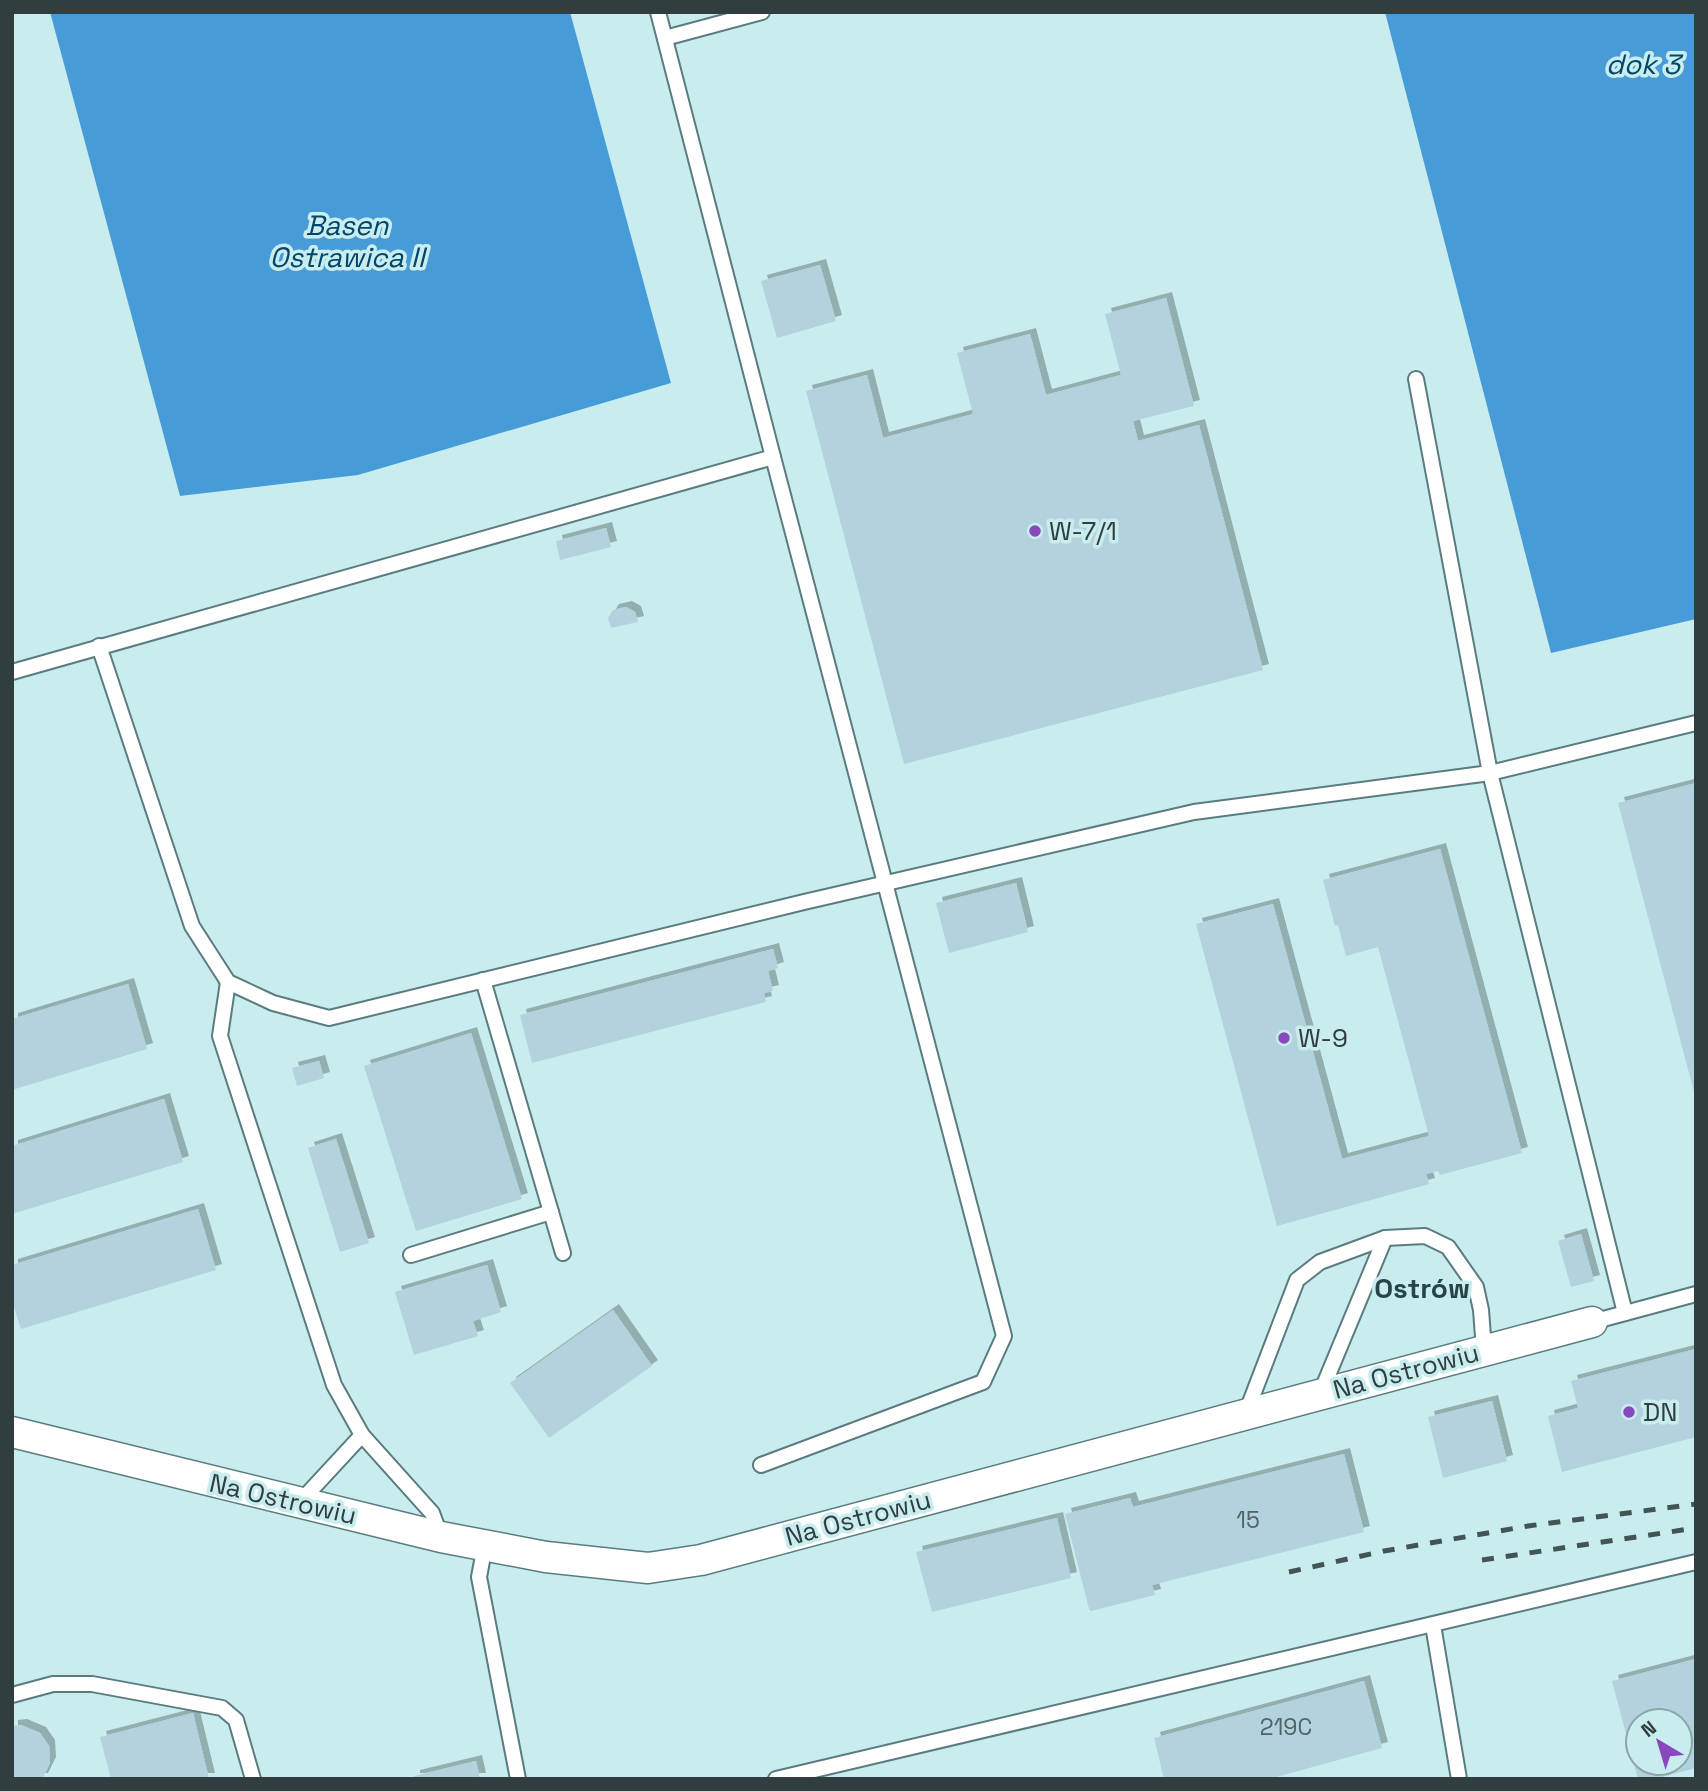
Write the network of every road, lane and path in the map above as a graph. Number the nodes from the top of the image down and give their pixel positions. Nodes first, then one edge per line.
1 (659, 12) edge
2 (762, 12) edge
3 (665, 38) junction
4 (1416, 379) dead end
5 (773, 457) junction
6 (99, 646) junction
7 (12, 672) edge
8 (1696, 723) edge
9 (1490, 773) junction
10 (887, 883) junction
11 (483, 980) junction
12 (228, 982) junction
13 (551, 1212) junction
14 (1385, 1238) junction
15 (563, 1252) dead end
16 (411, 1255) dead end
17 (1696, 1294) edge
18 (1625, 1313) junction
19 (1592, 1322) joint
20 (1484, 1350) junction
21 (1321, 1393) junction
22 (1246, 1413) junction
23 (12, 1432) edge
24 (362, 1435) junction
25 (761, 1465) dead end
26 (300, 1502) junction
27 (441, 1537) junction
28 (485, 1545) junction
29 (1696, 1562) edge
30 (1433, 1625) junction
31 (12, 1695) edge
32 (253, 1779) edge
33 (518, 1779) edge
34 (776, 1779) edge
35 (1459, 1779) edge

1 - 3 lane
2 - 3 lane
3 - 5 lane
4 - 9 lane
5 - 6 lane
5 - 10 lane
6 - 7 lane
6 - 12 lane
8 - 9 lane
9 - 10 lane
9 - 18 lane
10 - 11 lane
10 - 25 lane
11 - 12 lane
11 - 13 lane
12 - 24 lane
13 - 15 lane
13 - 16 lane
14 - 20 lane
14 - 21 lane
14 - 22 lane
17 - 18 lane, Na Ostrowiu
18 - 19 lane, Na Ostrowiu
19 - 20 street, Na Ostrowiu
20 - 21 street, Na Ostrowiu
21 - 22 street, Na Ostrowiu
22 - 28 street, Na Ostrowiu
23 - 26 street, Na Ostrowiu
24 - 26 lane
24 - 27 lane
26 - 27 street, Na Ostrowiu
27 - 28 street, Na Ostrowiu
28 - 33 lane
29 - 30 lane
30 - 34 lane
30 - 35 lane
31 - 32 lane

